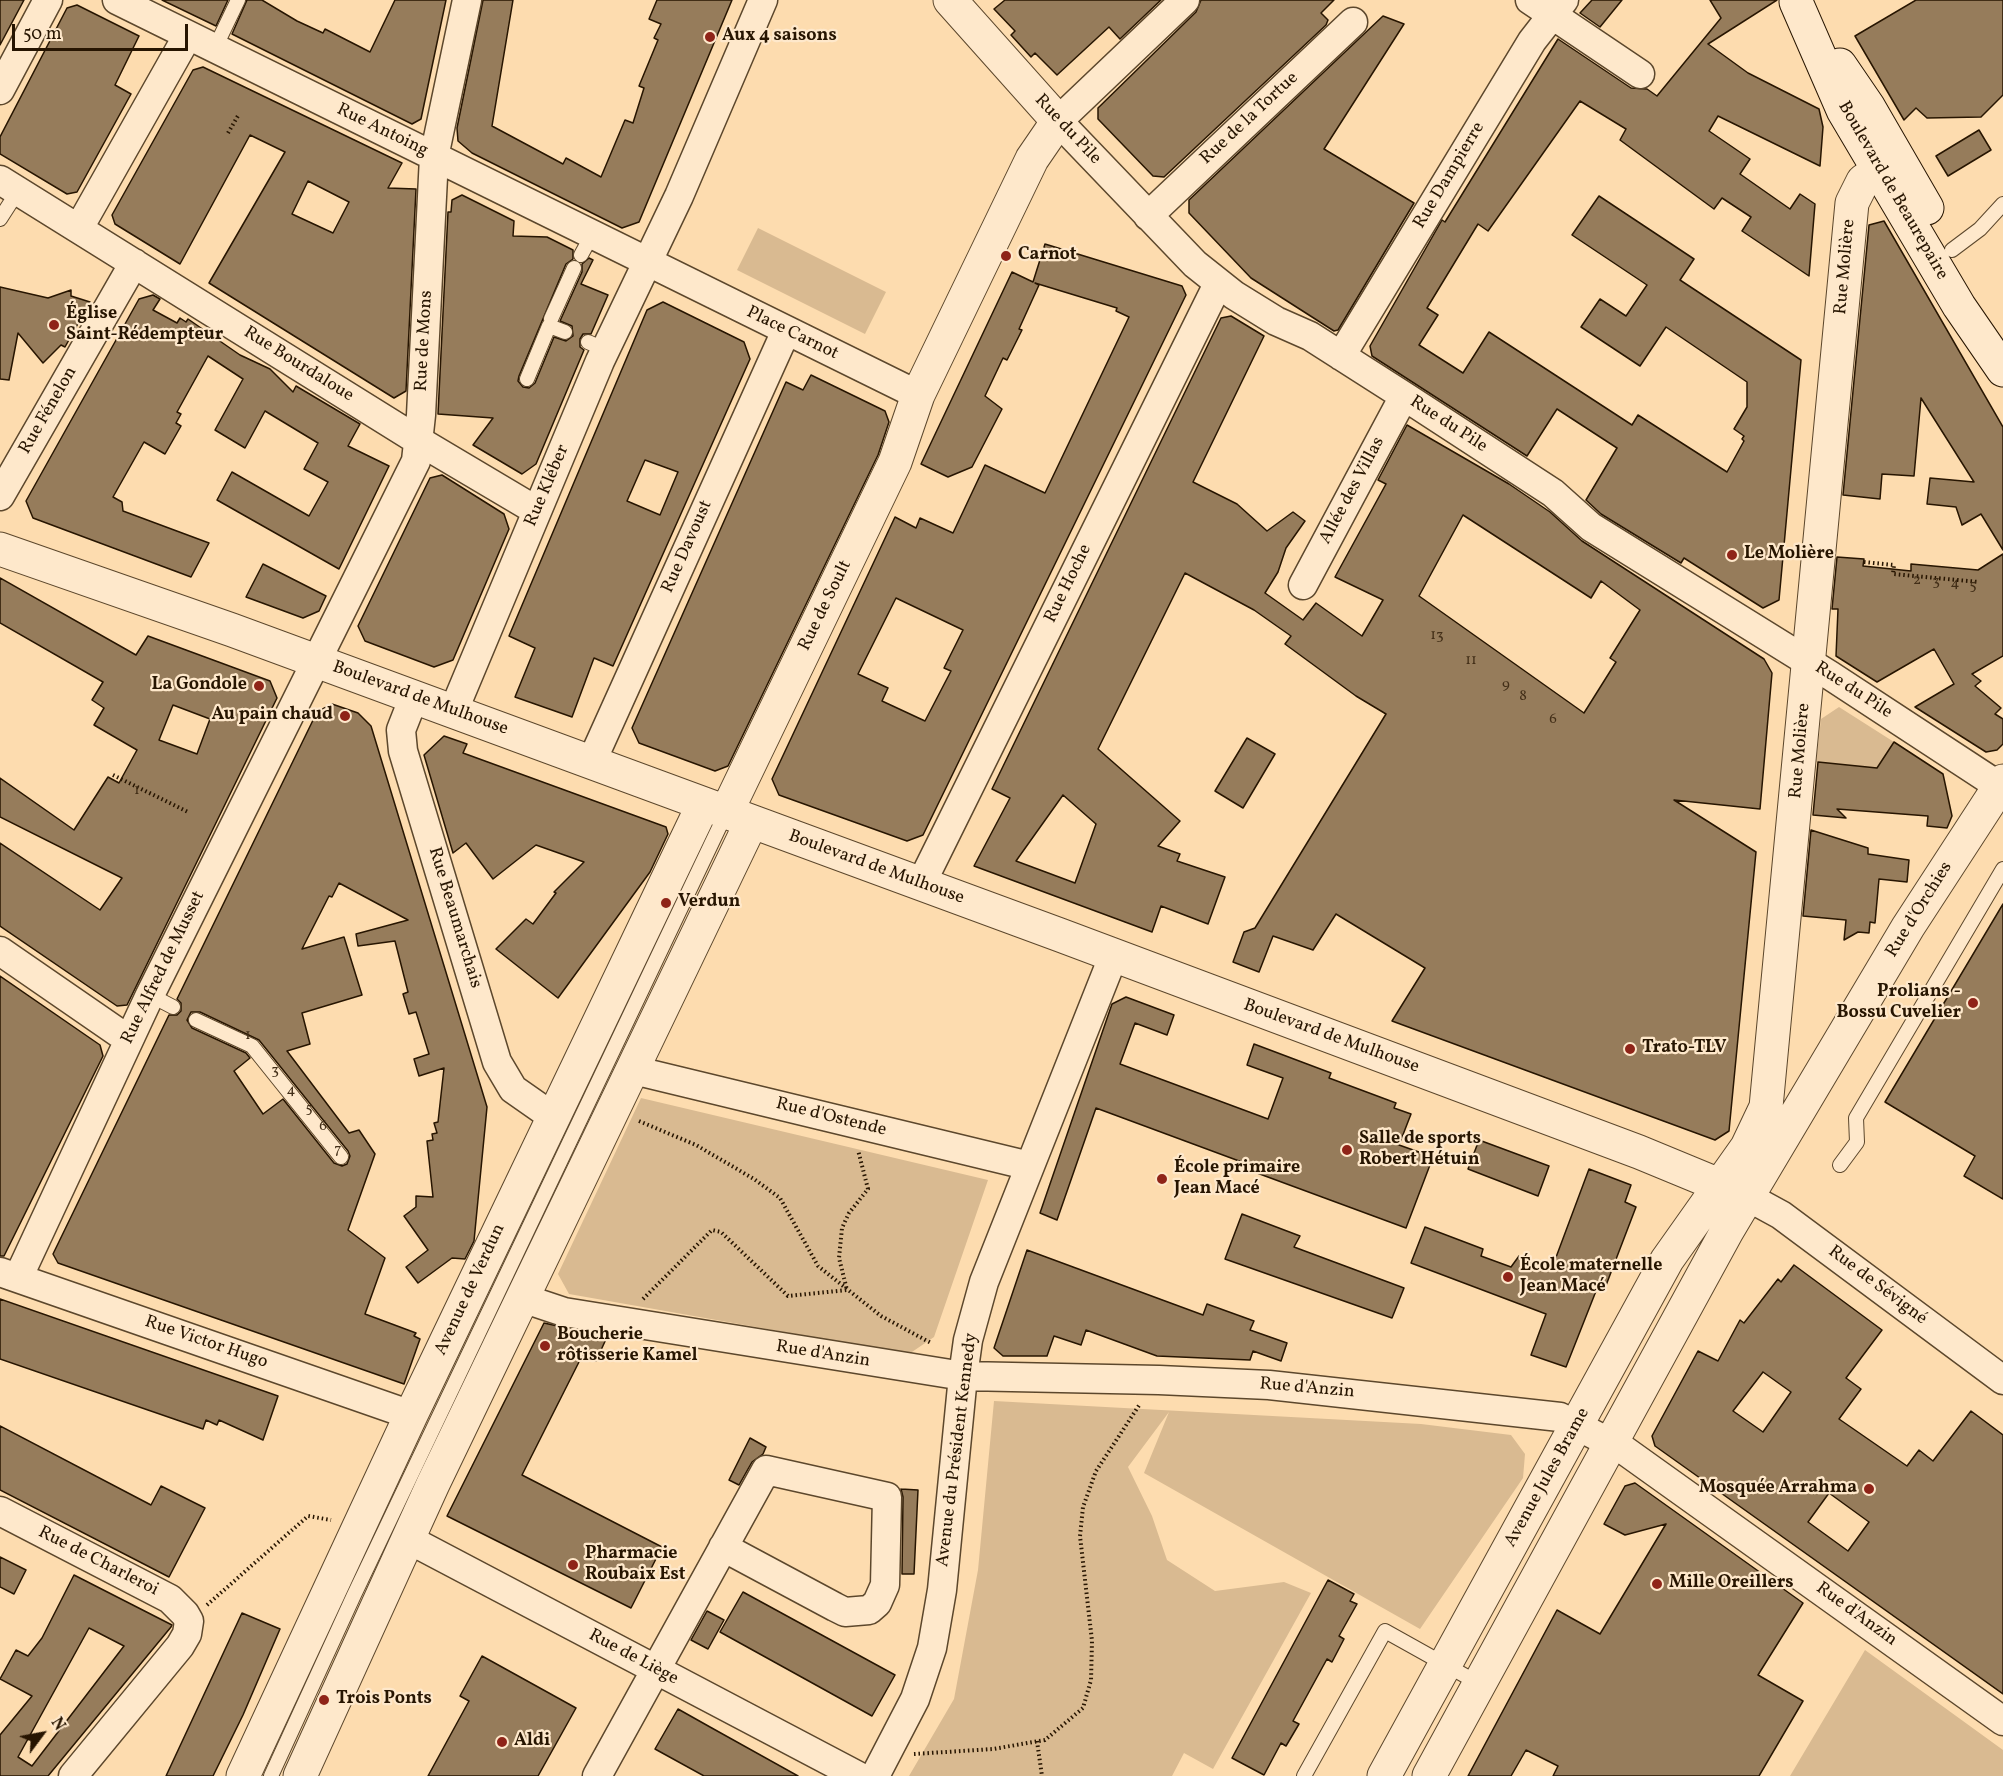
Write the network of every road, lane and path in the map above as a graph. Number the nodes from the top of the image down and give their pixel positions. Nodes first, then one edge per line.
1 (48, 0) edge
2 (117, 0) edge
3 (238, 0) edge
4 (467, 0) edge
5 (763, 0) edge
6 (950, 0) edge
7 (1185, 0) edge
8 (1796, 1) edge
9 (1549, 5) edge
10 (1353, 22) dead end
11 (188, 35) junction
12 (215, 48) junction
13 (1640, 74) dead end
14 (0, 90) edge
15 (239, 114) dead end
16 (1058, 121) junction
17 (228, 134) dead end
18 (434, 157) junction
19 (1888, 163) junction
20 (9, 185) edge
21 (2003, 204) edge
22 (1148, 216) junction
23 (0, 219) edge
24 (80, 228) junction
25 (1952, 250) junction
26 (134, 263) junction
27 (648, 263) junction
28 (574, 268) dead end
29 (1218, 284) junction
30 (551, 319) dead end
31 (786, 331) junction
32 (565, 332) dead end
33 (2003, 346) edge
34 (1341, 356) junction
35 (2003, 370) edge
36 (527, 379) dead end
37 (918, 395) junction
38 (1404, 396) junction
39 (419, 441) junction
40 (0, 496) edge
41 (537, 511) junction
42 (0, 549) edge
43 (1864, 562) dead end
44 (1979, 582) dead end
45 (1303, 585) dead end
46 (317, 662) junction
47 (1808, 662) junction
48 (414, 697) junction
49 (453, 712) junction
50 (591, 763) junction
51 (113, 775) dead end
52 (2001, 784) edge
53 (188, 812) dead end
54 (727, 814) junction
55 (2003, 869) edge
56 (921, 884) junction
57 (0, 951) edge
58 (1113, 957) junction
59 (196, 1020) dead end
60 (129, 1040) junction
61 (1772, 1064) junction
62 (633, 1070) junction
63 (1814, 1084) junction
64 (614, 1110) junction
65 (553, 1117) junction
66 (851, 1123) junction
67 (341, 1157) dead end
68 (1840, 1165) dead end
69 (1030, 1166) junction
70 (1733, 1190) junction
71 (9, 1275) edge
72 (847, 1290) junction
73 (522, 1298) junction
74 (622, 1321) junction
75 (936, 1346) dead end
76 (963, 1376) junction
77 (1159, 1380) junction
78 (2003, 1380) edge
79 (411, 1415) junction
80 (1577, 1424) junction
81 (1613, 1443) junction
82 (0, 1511) edge
83 (360, 1526) junction
84 (408, 1539) junction
85 (723, 1547) junction
86 (189, 1621) junction
87 (1445, 1665) junction
88 (656, 1669) junction
89 (1480, 1684) junction
90 (2003, 1721) edge
91 (1037, 1741) junction
92 (905, 1754) dead end
93 (73, 1776) edge
94 (243, 1776) edge
95 (271, 1776) edge
96 (300, 1776) edge
97 (597, 1776) edge
98 (858, 1776) edge
99 (875, 1776) edge
100 (1042, 1776) edge
101 (1304, 1776) edge
102 (1384, 1776) edge
103 (1429, 1776) edge

1 - 14 street
2 - 11 street, Rue Antoing
3 - 12 lane
4 - 18 street, Rue de Mons
5 - 27 street
6 - 16 street, Rue du Pile
7 - 16 street
8 - 19 street, Boulevard de Beaurepaire
9 - 13 street
9 - 34 street, Rue Dampierre
10 - 22 street, Rue de la Tortue
11 - 12 street, Rue Antoing
11 - 24 street
12 - 18 street, Rue Antoing
15 - 17 path
16 - 22 street, Rue du Pile
16 - 37 street
18 - 27 street, Rue Antoing
18 - 39 street, Rue de Mons
19 - 25 street, Boulevard de Beaurepaire
19 - 35 street, Boulevard de Beaurepaire
19 - 47 street, Rue Molière
20 - 23 lane
20 - 24 street, Rue Bourdaloue
21 - 25 lane
22 - 29 street, Rue du Pile
24 - 26 street, Rue Bourdaloue
25 - 33 street, Boulevard de Beaurepaire
26 - 39 street, Rue Bourdaloue
26 - 40 street, Rue Fénelon
27 - 31 street, Place Carnot
27 - 41 street, Rue Kléber
28 - 30 lane
29 - 34 street, Rue du Pile
29 - 56 street, Rue Hoche
31 - 37 street, Place Carnot
31 - 50 street, Rue Davoust
32 - 36 lane
34 - 38 street, Rue du Pile
37 - 54 street, Rue de Soult
38 - 45 street, Allée des Villas
38 - 47 street, Rue du Pile
39 - 41 street, Rue Bourdaloue
39 - 46 street, Rue de Mons
41 - 49 street, Rue Kléber
42 - 46 street, Boulevard de Mulhouse
43 - 44 path
46 - 48 street, Boulevard de Mulhouse
46 - 60 street, Rue Alfred de Musset
47 - 52 street, Rue du Pile
47 - 61 street, Rue Molière
48 - 49 street, Boulevard de Mulhouse
48 - 65 street, Rue Beaumarchais
49 - 50 street, Boulevard de Mulhouse
50 - 54 street, Boulevard de Mulhouse
51 - 53 path
52 - 63 street, Rue d'Orchies
54 - 56 street, Boulevard de Mulhouse
54 - 62 street
54 - 65 street, Avenue de Verdun
54 - 95 lane
55 - 68 lane
56 - 58 street, Boulevard de Mulhouse
57 - 60 street
58 - 69 street, Avenue du Président Kennedy
58 - 70 street, Boulevard de Mulhouse
59 - 67 lane
60 - 71 street, Rue Alfred de Musset
61 - 63 street
61 - 70 street, Rue Molière
62 - 64 street
62 - 66 street, Rue d'Ostende
63 - 70 street, Rue d'Orchies
64 - 72 path
64 - 73 street
65 - 79 street, Avenue de Verdun
66 - 69 street, Rue d'Ostende
66 - 72 path
69 - 76 street, Avenue du Président Kennedy
70 - 78 street, Rue de Sévigné
70 - 80 street, Avenue Jules Brame
70 - 81 street
71 - 79 street, Rue Victor Hugo
72 - 74 path
72 - 75 path
73 - 74 street, Rue d'Anzin
73 - 84 street
74 - 76 street, Rue d'Anzin
76 - 77 street, Rue d'Anzin
76 - 99 street, Avenue du Président Kennedy
77 - 80 street, Rue d'Anzin
77 - 91 path
79 - 83 street, Avenue de Verdun
80 - 81 street, Rue d'Anzin
80 - 87 street, Avenue Jules Brame
81 - 89 street
81 - 90 street, Rue d'Anzin
82 - 86 street, Rue de Charleroi
83 - 86 path
83 - 94 street, Avenue de Verdun
84 - 88 street, Rue de Liège
84 - 96 street
85 - 85 street
85 - 88 street
86 - 93 street
87 - 89 lane
87 - 101 lane
87 - 102 street, Avenue Jules Brame
88 - 97 street
88 - 98 street, Rue de Liège
89 - 103 street
91 - 92 path
91 - 100 path

